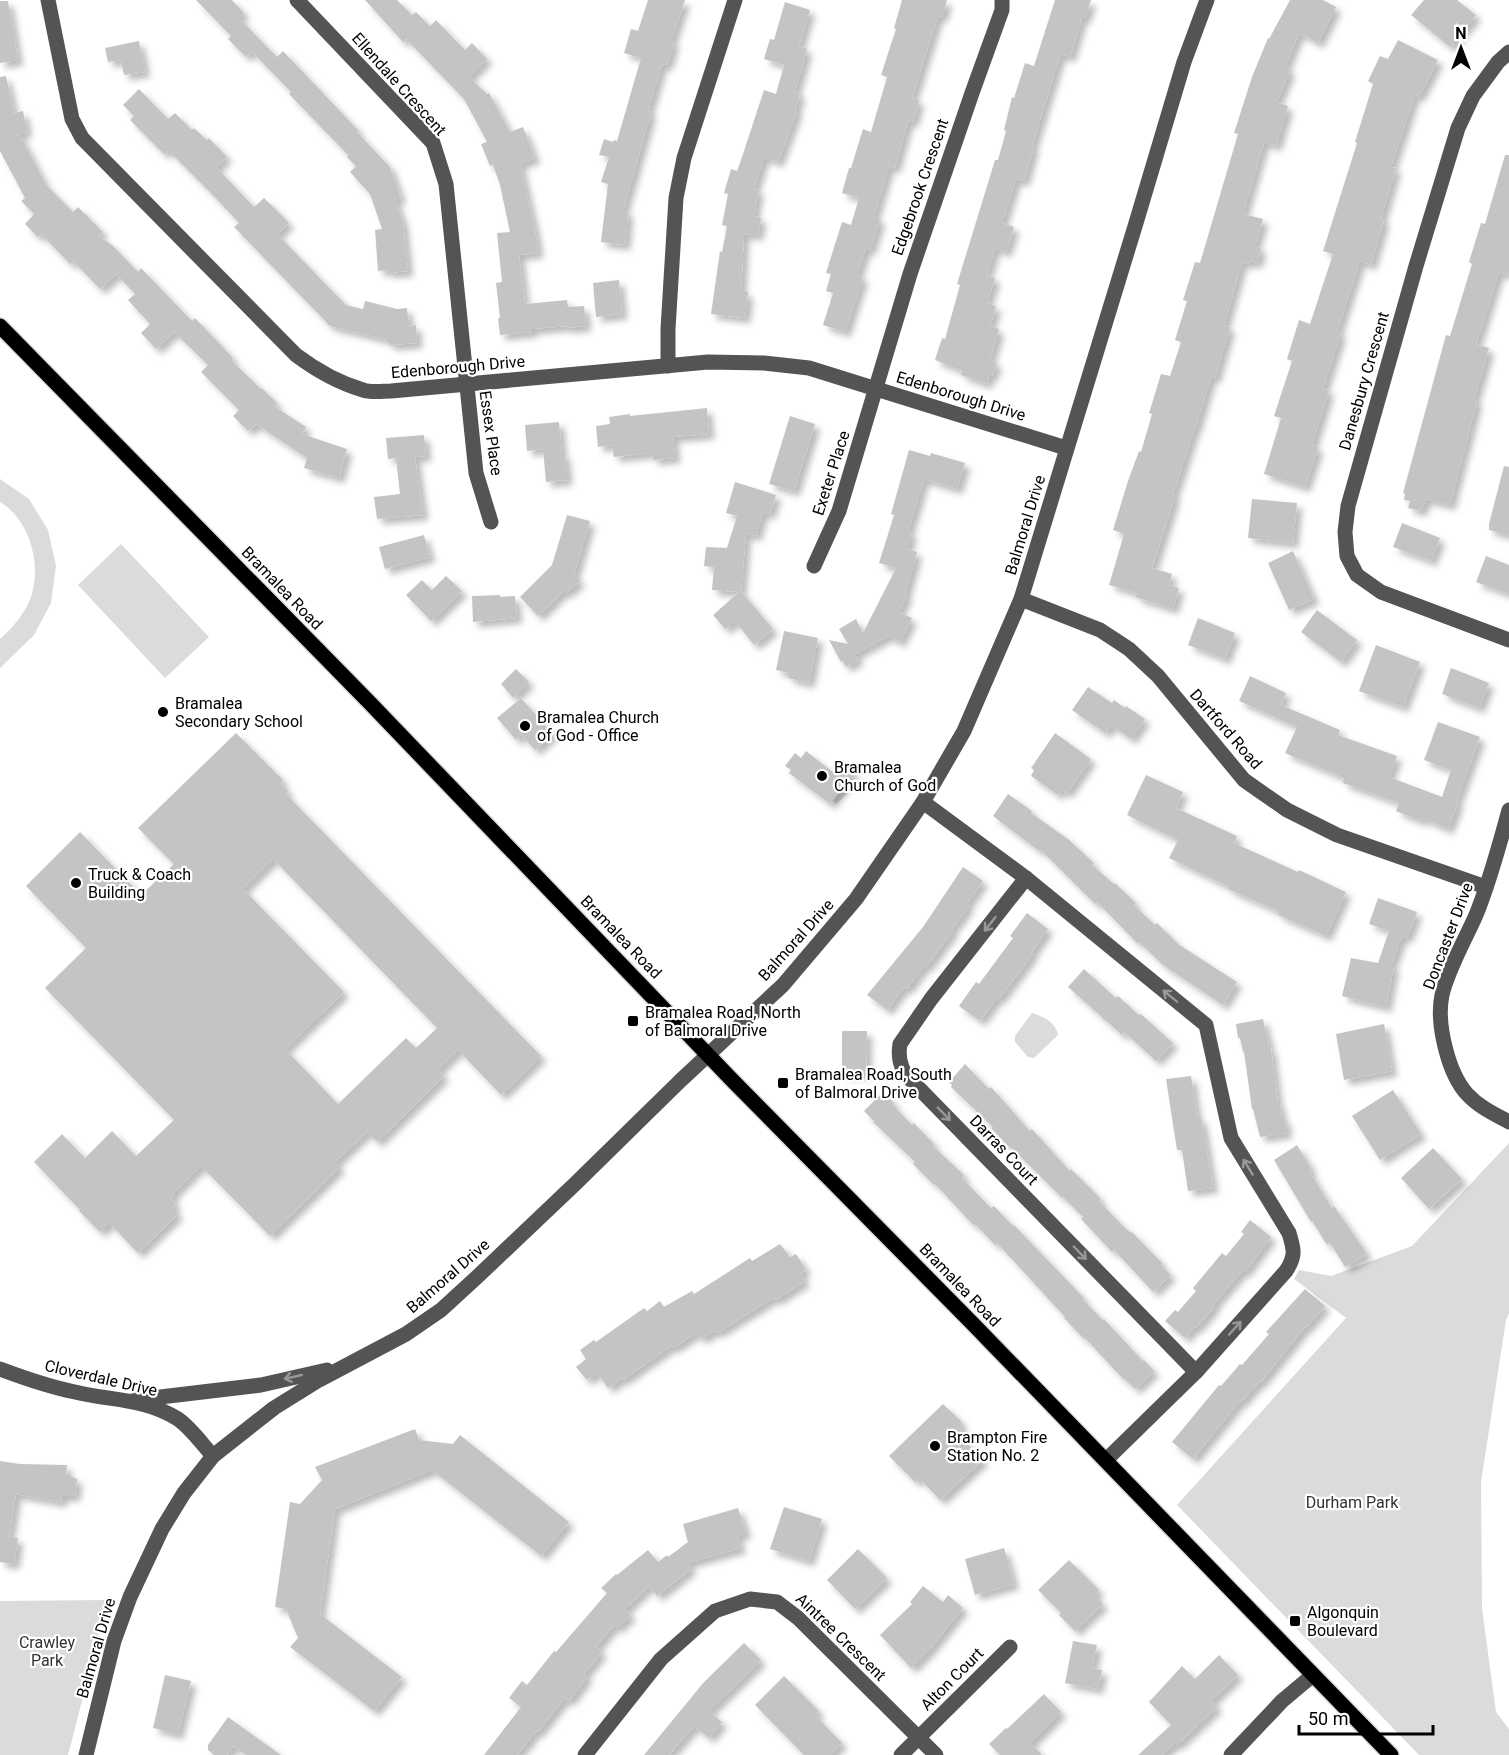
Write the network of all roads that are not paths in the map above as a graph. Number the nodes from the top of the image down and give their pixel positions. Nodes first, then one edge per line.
1 (48, 0) edge
2 (297, 0) edge
3 (735, 0) edge
4 (1002, 0) edge
5 (1207, 0) edge
6 (1509, 52) edge
7 (0, 326) edge
8 (668, 366) junction
9 (466, 385) junction
10 (876, 388) junction
11 (1066, 448) junction
12 (491, 522) dead end
13 (814, 566) dead end
14 (1021, 599) junction
15 (1509, 640) edge
16 (923, 802) junction
17 (1509, 810) edge
18 (1026, 878) junction
19 (1486, 887) junction
20 (707, 1054) junction
21 (1509, 1122) edge
22 (351, 1364) junction
23 (0, 1369) edge
24 (1196, 1372) junction
25 (132, 1400) junction
26 (213, 1456) junction
27 (1106, 1460) junction
28 (1010, 1647) dead end
29 (1312, 1675) junction
30 (919, 1738) junction
31 (86, 1755) edge
32 (585, 1755) edge
33 (901, 1755) edge
34 (936, 1755) edge
35 (1231, 1755) edge
36 (1391, 1755) edge

1 - 9 street, Edenborough Drive
2 - 9 street, Ellendale Crescent
3 - 8 street
4 - 10 street, Edgebrook Crescent
5 - 11 street, Balmoral Drive
6 - 15 street, Danesbury Crescent
7 - 20 main road, Bramalea Road
8 - 9 street, Edenborough Drive
8 - 10 street, Edenborough Drive
9 - 12 street, Essex Place
10 - 11 street, Edenborough Drive
10 - 13 street, Exeter Place
11 - 14 street, Balmoral Drive
14 - 16 street, Balmoral Drive
14 - 19 street, Dartford Road
16 - 18 street
16 - 20 street, Balmoral Drive
17 - 19 street, Doncaster Drive
24 -> 18 street
18 -> 24 street, Darras Court
19 - 21 street, Doncaster Drive
20 - 22 street, Balmoral Drive
20 - 27 main road, Bramalea Road
22 -> 25 street
22 - 26 street, Balmoral Drive
23 - 25 street, Cloverdale Drive
24 - 27 street
25 - 26 street, Cloverdale Drive
26 - 31 street, Balmoral Drive
27 - 29 main road, Bramalea Road
28 - 30 street, Alton Court
29 - 35 street
29 - 36 main road, Bramalea Road
30 - 32 street, Aintree Crescent
30 - 33 street, Alton Court
30 - 34 street, Aintree Crescent

